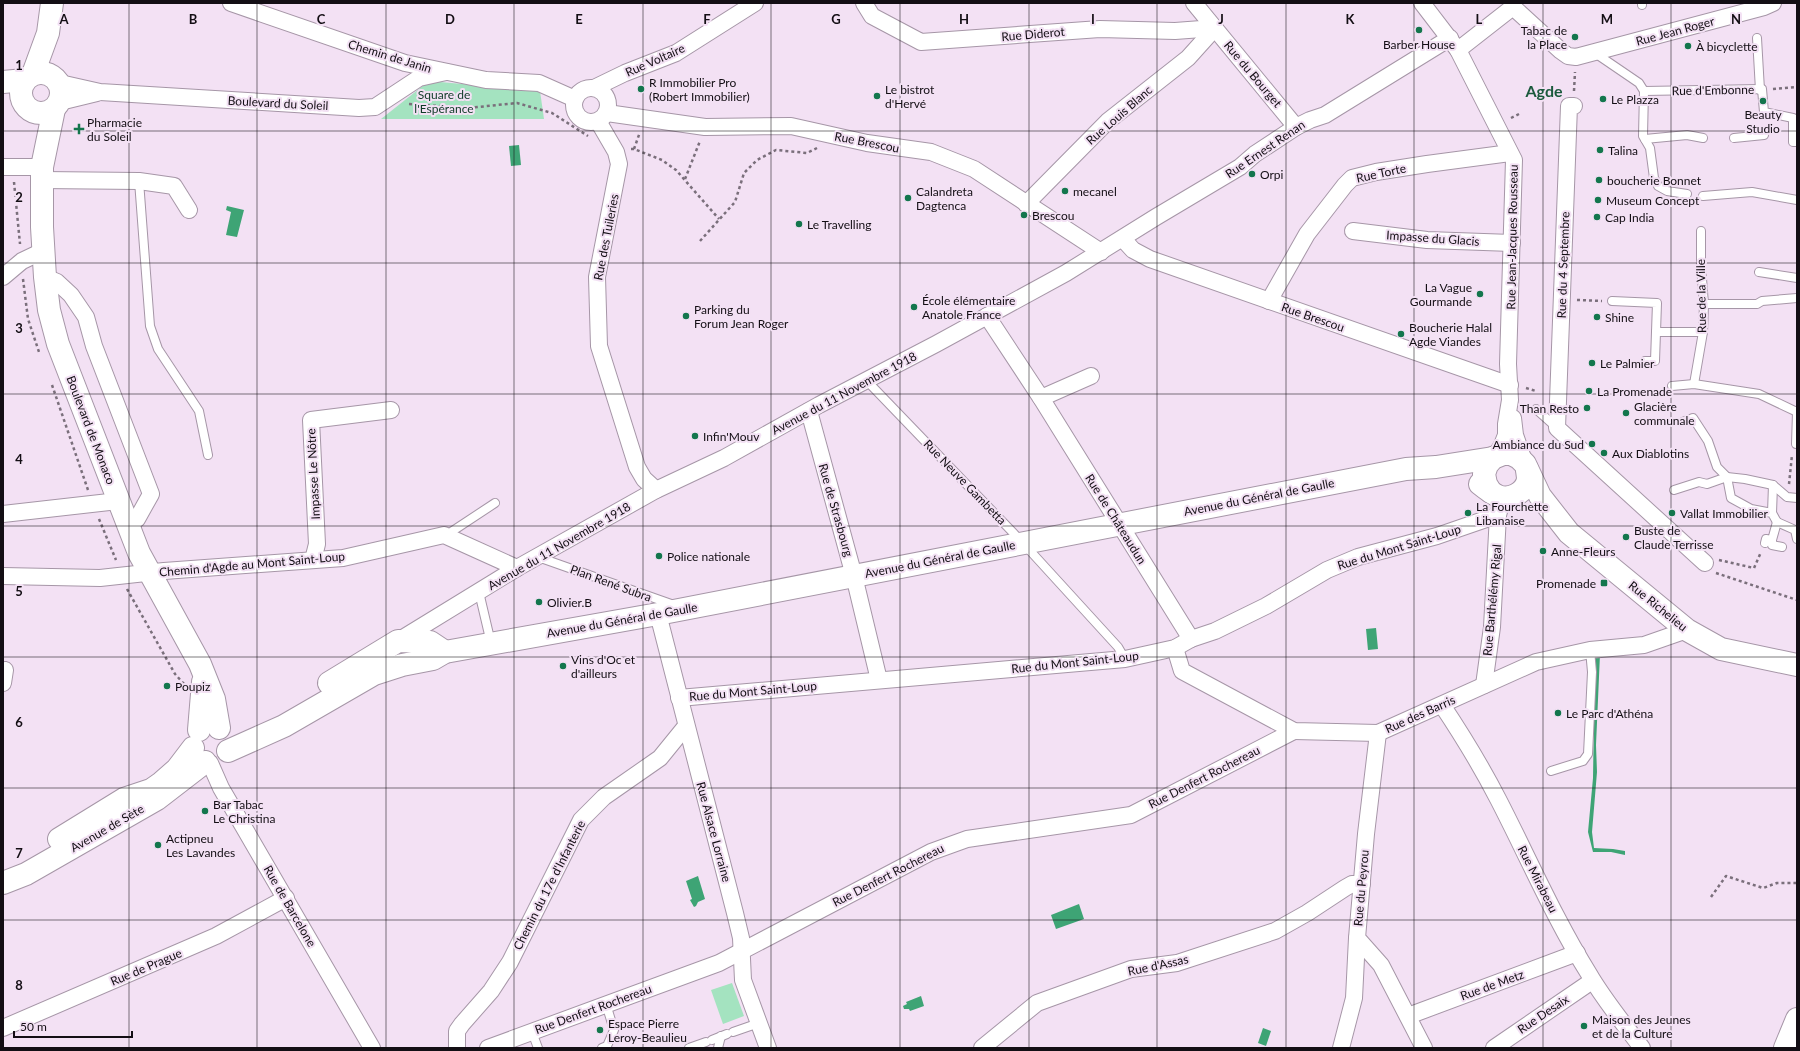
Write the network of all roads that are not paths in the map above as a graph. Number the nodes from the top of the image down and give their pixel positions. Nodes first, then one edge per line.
1 (52, 3) edge
2 (230, 3) edge
3 (864, 3) edge
4 (1194, 3) edge
5 (1422, 3) edge
6 (1773, 3) edge
7 (753, 4) edge
8 (1508, 7) edge
9 (1215, 28) junction
10 (1757, 38) dead end
11 (1454, 44) junction
12 (1595, 52) junction
13 (446, 72) junction
14 (3, 82) edge
15 (594, 88) junction
16 (1761, 90) junction
17 (38, 92) edge
18 (1644, 92) junction
19 (575, 99) junction
20 (1574, 106) road end
21 (602, 117) junction
22 (1296, 127) junction
23 (1764, 135) dead end
24 (1703, 138) dead end
25 (1734, 138) dead end
26 (1645, 139) junction
27 (1797, 142) edge
28 (1510, 153) junction
29 (8, 167) edge
30 (42, 173) junction
31 (139, 180) junction
32 (1687, 194) dead end
33 (1703, 196) dead end
34 (1797, 200) edge
35 (1026, 204) junction
36 (189, 210) dead end
37 (1353, 231) dead end
38 (1701, 231) dead end
39 (1122, 239) junction
40 (1512, 243) junction
41 (43, 251) junction
42 (1101, 252) junction
43 (1759, 272) dead end
44 (3, 277) edge
45 (45, 277) junction
46 (1797, 278) edge
47 (1797, 298) edge
48 (1612, 301) dead end
49 (1269, 302) junction
50 (1704, 304) junction
51 (987, 316) junction
52 (1656, 332) junction
53 (1703, 332) junction
54 (1645, 361) dead end
55 (1091, 376) dead end
56 (866, 380) junction
57 (1694, 384) junction
58 (1672, 386) dead end
59 (1513, 390) junction
60 (1041, 398) junction
61 (1536, 409) dead end
62 (391, 410) dead end
63 (809, 411) junction
64 (1797, 412) edge
65 (1683, 422) dead end
66 (1557, 428) junction
67 (1796, 444) edge
68 (208, 455) dead end
69 (1494, 458) junction
70 (1526, 466) junction
71 (1436, 467) junction
72 (1727, 477) junction
73 (1773, 485) junction
74 (656, 490) junction
75 (1674, 490) dead end
76 (1797, 498) edge
77 (118, 501) junction
78 (1499, 501) junction
79 (495, 503) dead end
80 (1772, 513) junction
81 (3, 514) edge
82 (1777, 522) junction
83 (1119, 524) junction
84 (128, 526) junction
85 (1569, 533) junction
86 (445, 536) junction
87 (1797, 539) edge
88 (1023, 543) junction
89 (1782, 547) dead end
90 (538, 556) junction
91 (313, 560) junction
92 (1707, 564) road end
93 (517, 568) junction
94 (149, 573) junction
95 (3, 576) edge
96 (854, 576) junction
97 (479, 592) junction
98 (685, 609) junction
99 (658, 614) junction
100 (1687, 630) junction
101 (1191, 639) junction
102 (398, 641) junction
103 (491, 644) junction
104 (1175, 648) junction
105 (1590, 650) junction
106 (445, 652) junction
107 (1759, 658) junction
108 (1125, 659) junction
109 (1797, 665) edge
110 (374, 674) joint
111 (879, 680) junction
112 (1797, 680) edge
113 (1484, 685) junction
114 (680, 698) junction
115 (1442, 704) junction
116 (686, 726) junction
117 (1294, 731) junction
118 (1378, 733) junction
119 (211, 745) junction
120 (1551, 771) dead end
121 (3, 877) edge
122 (3, 882) edge
123 (1362, 884) junction
124 (286, 898) junction
125 (1357, 938) junction
126 (741, 952) junction
127 (1577, 954) junction
128 (1592, 981) junction
129 (606, 1004) junction
130 (1408, 1016) junction
131 (1797, 1019) edge
132 (759, 1023) junction
133 (3, 1028) edge
134 (532, 1032) junction
135 (727, 1034) junction
136 (372, 1048) edge
137 (457, 1048) edge
138 (488, 1048) edge
139 (538, 1048) edge
140 (602, 1048) edge
141 (689, 1048) edge
142 (718, 1048) edge
143 (768, 1048) edge
144 (982, 1048) edge
145 (1341, 1048) edge
146 (1424, 1048) edge
147 (1494, 1048) edge
148 (1642, 1048) edge
149 (1785, 1048) edge

1 - 17 main road, Boulevard de Monaco
2 - 13 street, Chemin de Janin
3 - 9 street, Rue Diderot
4 - 9 street, Rue du Bourget
5 - 11 street, Rue Jean-Jacques Rousseau
6 - 12 street, Rue Jean Roger
7 - 15 street, Rue Voltaire
8 - 11 street
8 - 12 street, Rue Jean Roger
9 - 22 street, Rue du Bourget
9 - 35 street, Rue Louis Blanc
10 - 16 lane
11 - 22 street, Rue Ernest Renan
11 - 28 street, Rue Jean-Jacques Rousseau
12 - 18 lane
13 - 17 street, Boulevard du Soleil
13 - 19 street, Chemin de Janin
14 - 17 main road, Boulevard du Soleil
15 - 19 street
15 - 21 street
16 - 18 lane, Rue d'Embonne
16 - 27 lane
17 - 30 main road, Boulevard de Monaco
18 - 26 lane
19 - 21 street
20 - 66 street, Rue du 4 Septembre
21 - 35 street, Rue Brescou
21 - 74 street, Rue des Tuileries
22 - 39 street, Rue Ernest Renan
23 - 25 lane
24 - 26 lane
26 - 32 lane
28 - 40 street, Rue Jean-Jacques Rousseau
28 - 49 street, Rue Torte
29 - 30 street
30 - 31 street
30 - 41 main road, Boulevard de Monaco
31 - 36 street
31 - 68 lane
33 - 34 lane
35 - 42 street, Rue Brescou
37 - 40 street, Impasse du Glacis
38 - 50 lane, Rue de la Ville
39 - 42 street, Avenue du 11 Novembre 1918
39 - 49 street, Rue Brescou
40 - 59 street, Rue Jean-Jacques Rousseau
41 - 44 street
41 - 45 main road, Boulevard de Monaco
42 - 51 street, Avenue du 11 Novembre 1918
43 - 46 lane
45 - 77 main road, Boulevard de Monaco
45 - 84 street
47 - 50 lane
48 - 52 lane
49 - 59 street, Rue Brescou
50 - 53 lane, Rue de la Ville
51 - 56 street, Avenue du 11 Novembre 1918
51 - 60 street, Rue de Châteaudun
52 - 53 lane
52 - 54 lane
53 - 57 lane, Rue de la Ville
55 - 60 street
56 - 63 street, Avenue du 11 Novembre 1918
56 - 88 lane, Rue Neuve Gambetta
57 - 58 lane
57 - 64 lane
59 - 69 street, Rue Jean-Jacques Rousseau
59 - 70 street, Rue Jean-Jacques Rousseau
60 - 83 street, Rue de Châteaudun
61 - 66 lane
62 - 91 street, Impasse Le Nôtre
63 - 74 street, Avenue du 11 Novembre 1918
63 - 96 street, Rue de Strasbourg
64 - 67 lane
65 - 72 lane
66 - 92 street
69 - 70 main road
69 - 71 main road, Avenue du Général de Gaulle
69 - 78 main road
70 - 78 main road
70 - 85 main road, Rue Richelieu
71 - 78 main road, Avenue du Général de Gaulle
71 - 83 main road, Avenue du Général de Gaulle
72 - 73 lane
72 - 75 lane
72 - 80 lane
73 - 76 lane
73 - 80 lane
74 - 90 street, Avenue du 11 Novembre 1918
77 - 81 street
77 - 84 main road, Boulevard de Monaco
78 - 85 main road, Rue Richelieu
78 - 101 street, Rue du Mont Saint-Loup
78 - 113 street, Rue Barthélémy Rigal
79 - 86 lane
80 - 82 lane
82 - 87 lane
82 - 89 lane
83 - 88 main road, Avenue du Général de Gaulle
83 - 101 street, Rue de Châteaudun
84 - 94 main road, Boulevard de Monaco
85 - 100 main road, Rue Richelieu
86 - 91 street, Chemin d'Agde au Mont Saint-Loup
86 - 93 street
88 - 96 main road, Avenue du Général de Gaulle
88 - 108 lane, Rue Neuve Gambetta
90 - 93 street, Avenue du 11 Novembre 1918
90 - 98 lane, Plan René Subra
91 - 94 street, Chemin d'Agde au Mont Saint-Loup
93 - 97 street, Avenue du 11 Novembre 1918
94 - 95 street, Chemin d'Agde au Mont Saint-Loup
94 - 119 main road, Boulevard de Monaco
96 - 98 main road, Avenue du Général de Gaulle
96 - 111 street, Rue de Strasbourg
97 - 102 street, Avenue du 11 Novembre 1918
97 - 103 lane
98 - 99 main road, Avenue du Général de Gaulle
99 - 103 main road, Avenue du Général de Gaulle
99 - 114 street, Rue Alsace Lorraine
100 - 105 street, Rue des Barris
100 - 107 main road, Rue Richelieu
101 - 104 street, Rue du Mont Saint-Loup
102 - 106 main road
102 - 119 main road, Avenue de Sète
103 - 106 main road, Avenue du Général de Gaulle
104 - 108 street, Rue du Mont Saint-Loup
104 - 117 street, Rue des Barris
105 - 113 street, Rue des Barris
105 - 120 lane
106 - 110 main road, Avenue du Général de Gaulle
107 - 109 main road, Rue Richelieu
107 - 112 main road, Rue Richelieu
108 - 111 street, Rue du Mont Saint-Loup
110 - 119 main road, Avenue de Sète
111 - 114 street, Rue du Mont Saint-Loup
113 - 115 street, Rue des Barris
114 - 116 street, Rue Alsace Lorraine
115 - 118 street, Rue des Barris
115 - 127 street, Rue Mirabeau
116 - 126 street, Rue Alsace Lorraine
116 - 137 street, Chemin du 17e d'Infanterie
117 - 118 street, Rue des Barris
117 - 126 street, Rue Denfert Rochereau
118 - 123 street, Rue du Peyrou
119 - 121 main road, Avenue de Sète
119 - 122 main road, Avenue de Sète
119 - 124 street, Rue de Barcelone
123 - 125 street, Rue du Peyrou
123 - 144 street, Rue d'Assas
124 - 133 street, Rue de Prague
124 - 136 street, Rue de Barcelone
125 - 130 street, Rue du Peyrou
125 - 145 street
126 - 129 street, Rue Denfert Rochereau
126 - 132 street, Rue Alsace Lorraine
127 - 128 street, Rue Mirabeau
127 - 130 street, Rue de Metz
128 - 147 street, Rue Desaix
128 - 148 street, Rue Mirabeau
129 - 134 street, Rue Denfert Rochereau
129 - 140 lane
130 - 146 street, Rue du Peyrou
131 - 149 main road
132 - 135 lane
132 - 143 street, Rue Alsace Lorraine
134 - 138 street, Rue Denfert Rochereau
134 - 139 lane
135 - 141 lane
135 - 142 lane

